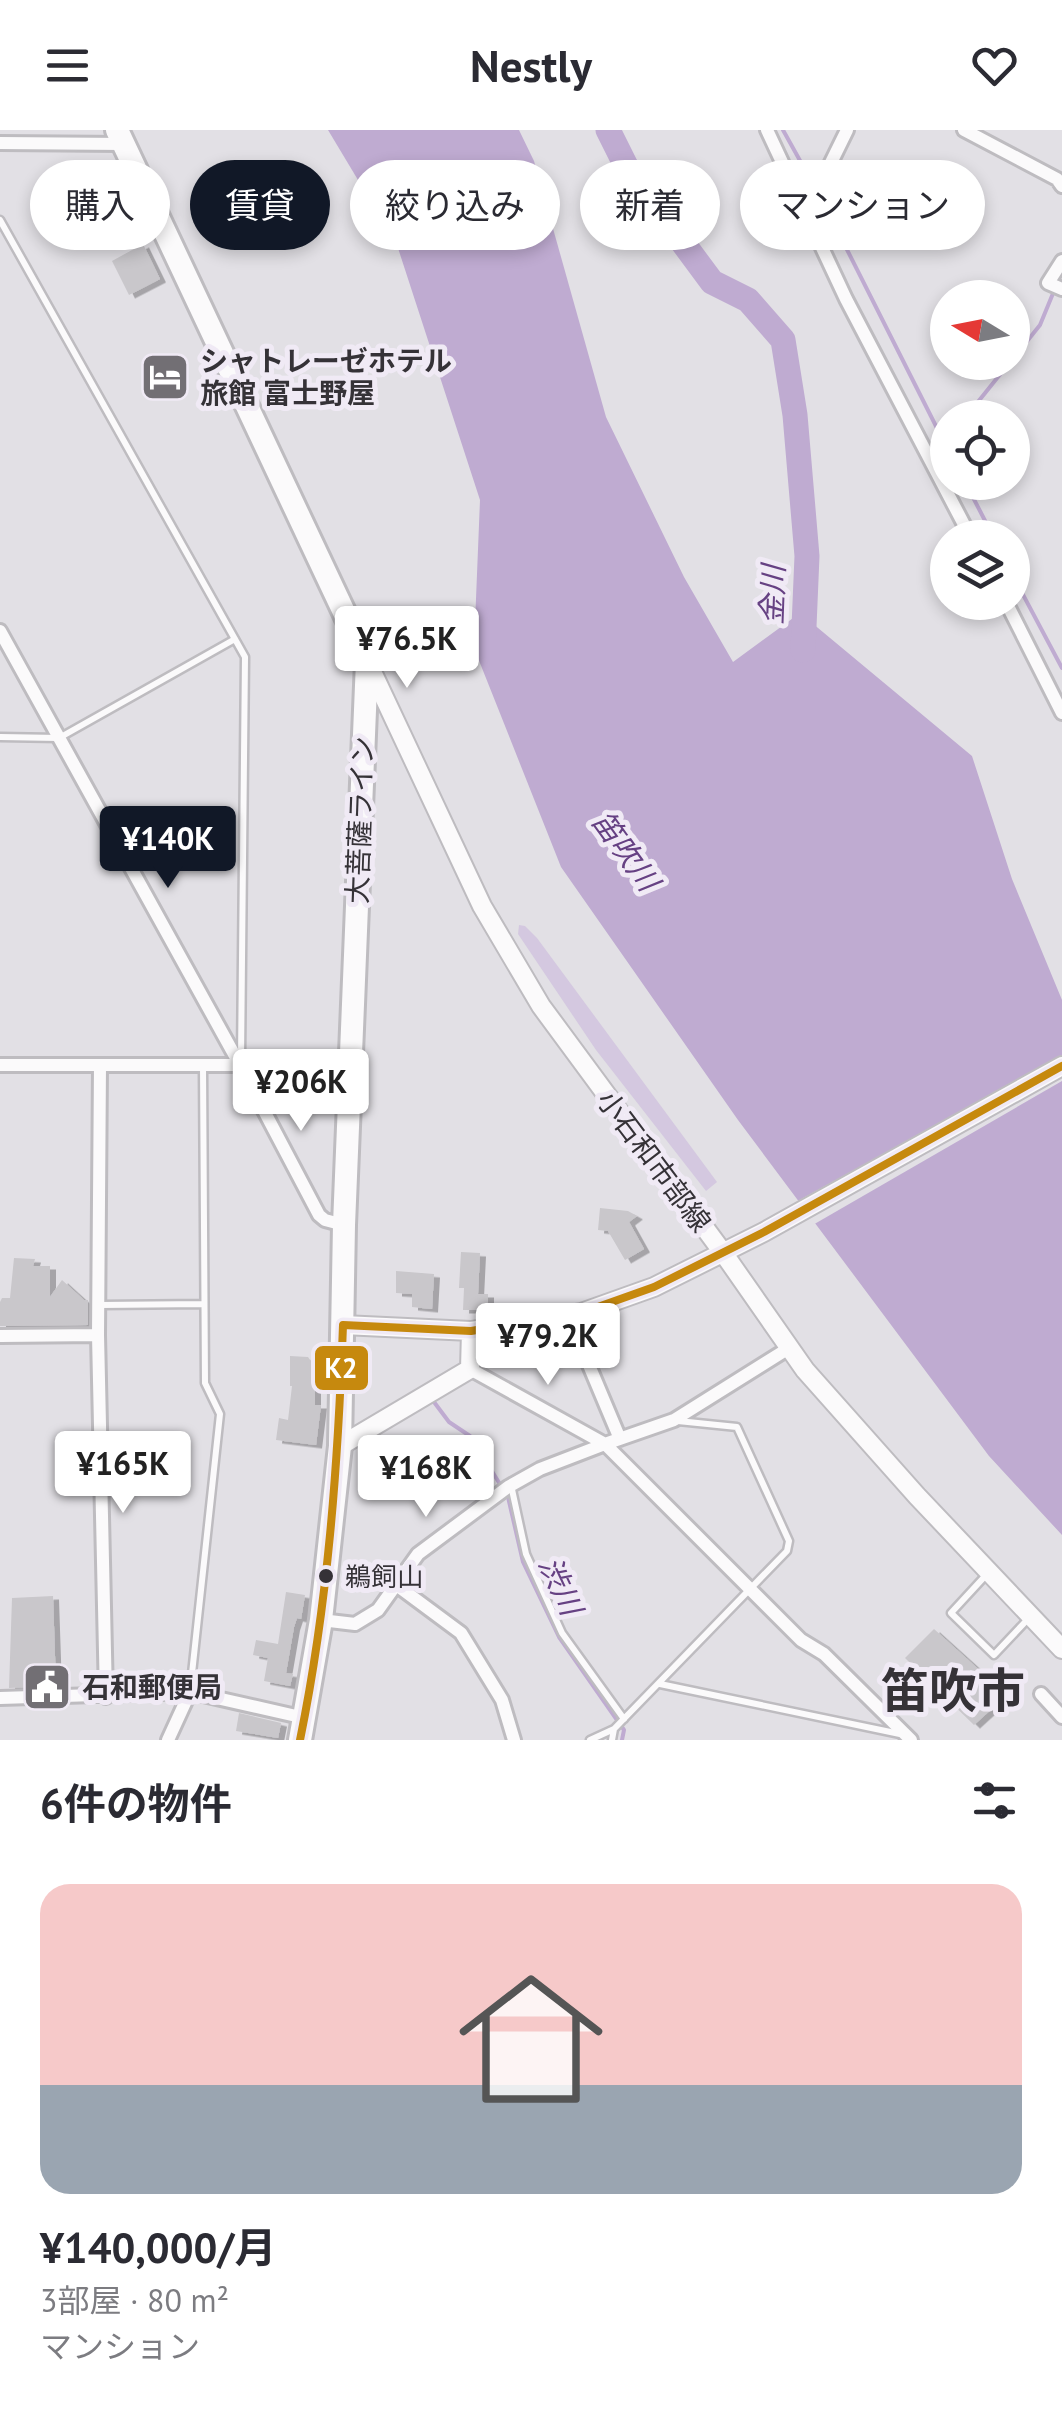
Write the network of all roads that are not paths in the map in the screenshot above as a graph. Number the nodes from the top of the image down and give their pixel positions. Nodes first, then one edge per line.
1 (767, 130) edge
2 (847, 130) edge
3 (964, 130) edge
4 (121, 137) edge
5 (0, 143) edge
6 (781, 160) edge
7 (832, 160) edge
8 (1062, 186) edge
9 (0, 220) edge
10 (823, 250) edge
11 (1062, 261) edge
12 (1057, 287) edge
13 (962, 520) edge
14 (1015, 620) edge
15 (0, 630) edge
16 (235, 640) junction
17 (367, 661) junction
18 (1062, 713) edge
19 (0, 737) edge
20 (59, 738) junction
21 (404, 741) junction
22 (363, 746) junction
23 (0, 1065) edge
24 (100, 1065) junction
25 (203, 1065) junction
26 (240, 1065) junction
27 (351, 1065) junction
28 (1062, 1066) edge
29 (344, 1225) junction
30 (724, 1254) junction
31 (204, 1304) junction
32 (99, 1306) junction
33 (568, 1315) junction
34 (343, 1326) junction
35 (471, 1331) junction
36 (98, 1335) junction
37 (0, 1336) edge
38 (790, 1348) junction
39 (470, 1369) junction
40 (674, 1420) junction
41 (620, 1438) junction
42 (605, 1444) junction
43 (340, 1446) junction
44 (505, 1489) junction
45 (988, 1573) junction
46 (395, 1584) junction
47 (750, 1590) junction
48 (1030, 1616) junction
49 (321, 1620) junction
50 (1062, 1650) edge
51 (660, 1684) junction
52 (190, 1692) junction
53 (1041, 1694) dead end
54 (106, 1697) junction
55 (0, 1698) edge
56 (1062, 1716) edge
57 (623, 1720) junction
58 (615, 1728) junction
59 (302, 1729) edge
60 (908, 1738) edge
61 (168, 1740) edge
62 (514, 1740) edge
63 (590, 1740) edge
64 (612, 1740) edge

1 - 6 street
2 - 7 street
3 - 8 street
4 - 5 street
4 - 17 highway, 大菩薩ライン
9 - 16 lane
10 - 13 street
11 - 12 street
14 - 18 street
15 - 20 street
16 - 20 lane
16 - 26 lane
17 - 21 main road, 小石和市部線
17 - 22 highway, 大菩薩ライン
19 - 20 lane
20 - 26 street
21 - 22 main road
21 - 30 main road, 小石和市部線
22 - 27 highway, 大菩薩ライン
23 - 24 street
24 - 25 street
24 - 32 street
25 - 26 street
25 - 31 lane
26 - 27 street
26 - 29 street
27 - 29 highway, 大菩薩ライン
28 - 30 main road
29 - 34 highway, 大菩薩ライン
30 - 33 main road
30 - 38 main road, 小石和市部線
31 - 32 lane
31 - 52 lane
32 - 36 street
33 - 35 main road
33 - 41 street
34 - 35 main road
34 - 43 highway, 大菩薩ライン
35 - 39 main road
36 - 37 street
36 - 54 street
38 - 40 street
38 - 45 main road, 小石和市部線
39 - 42 street
39 - 43 main road
40 - 41 street
40 - 47 lane
41 - 42 street
42 - 44 street
42 - 47 street
43 - 49 highway, 大菩薩ライン
44 - 46 street
44 - 57 lane
45 - 48 main road, 小石和市部線
45 - 48 lane
46 - 49 street
46 - 62 street
47 - 51 lane
47 - 60 street
48 - 50 main road, 小石和市部線
49 - 59 highway, 大菩薩ライン
51 - 57 lane
51 - 60 lane
52 - 54 street
52 - 59 street
52 - 61 street
53 - 56 street
54 - 55 street
57 - 58 lane
58 - 63 lane
58 - 64 lane

